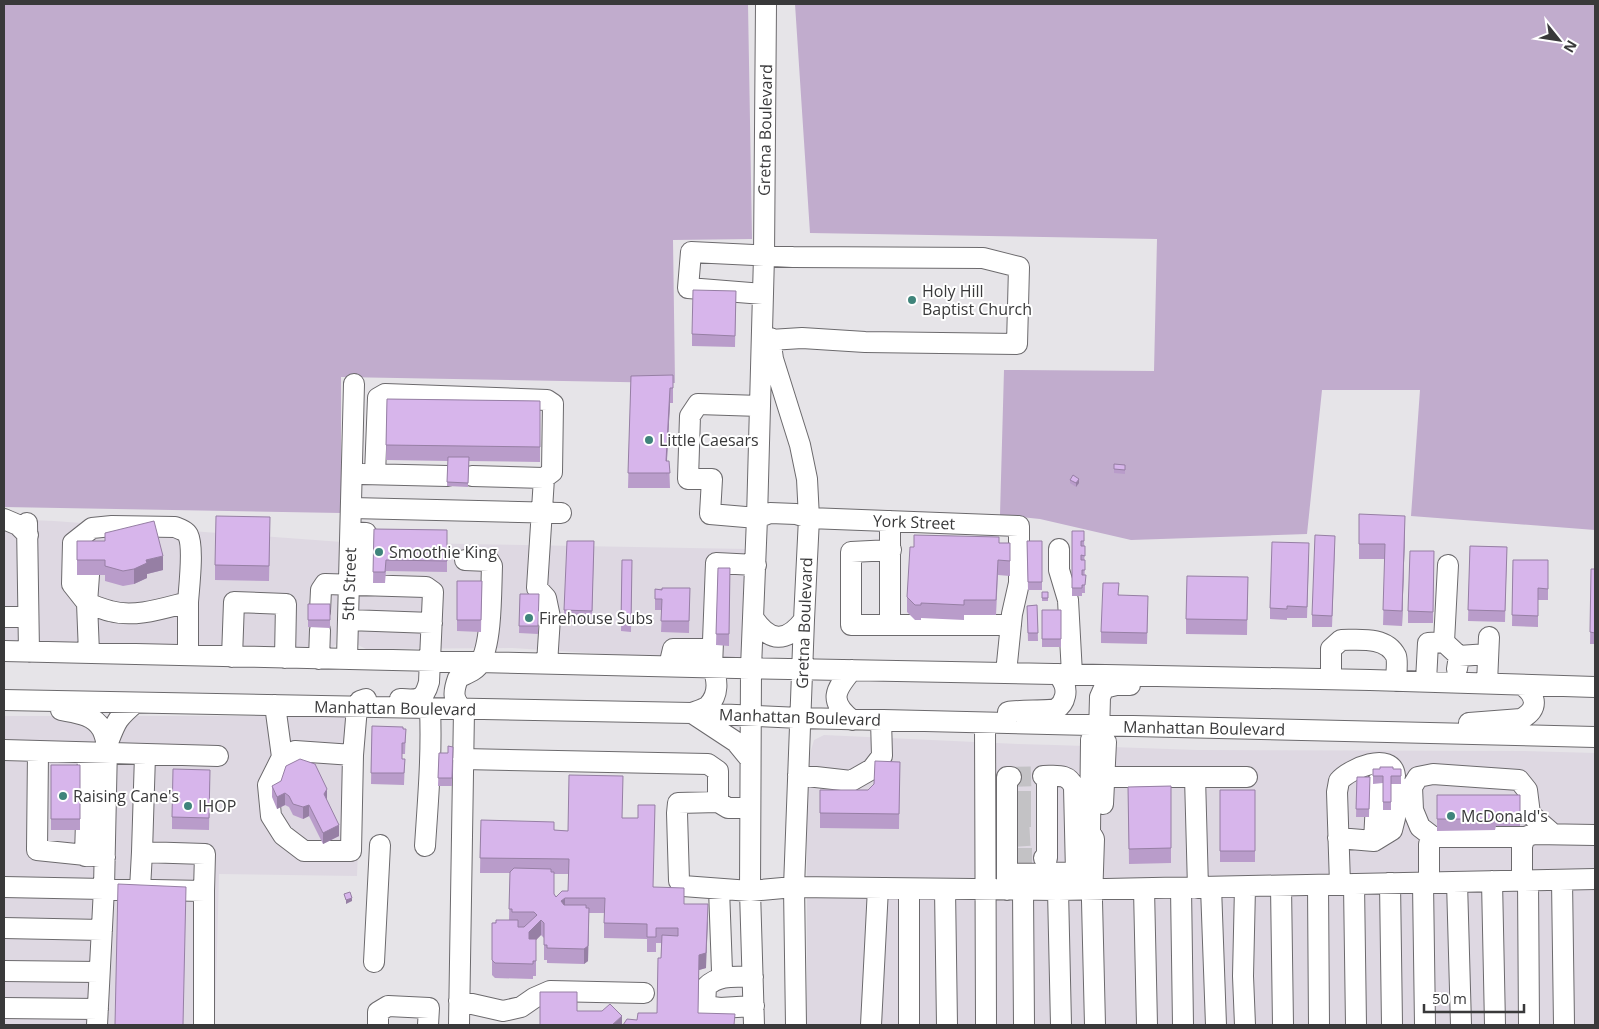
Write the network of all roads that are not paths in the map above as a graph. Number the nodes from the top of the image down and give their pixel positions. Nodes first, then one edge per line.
1 (766, 4) edge
2 (764, 256) junction
3 (762, 294) junction
4 (770, 340) junction
5 (354, 384) dead end
6 (760, 406) junction
7 (352, 473) junction
8 (375, 474) junction
9 (448, 476) edge
10 (472, 476) dead end
11 (544, 478) junction
12 (352, 508) junction
13 (551, 513) junction
14 (757, 518) junction
15 (809, 518) junction
16 (4, 520) edge
17 (890, 521) junction
18 (92, 528) junction
19 (1059, 549) dead end
20 (891, 550) junction
21 (465, 560) dead end
22 (1010, 560) junction
23 (756, 565) junction
24 (1448, 565) dead end
25 (357, 585) junction
26 (1016, 597) junction
27 (188, 602) junction
28 (87, 603) junction
29 (4, 617) edge
30 (28, 617) junction
31 (754, 619) junction
32 (348, 620) junction
33 (804, 620) junction
34 (432, 623) junction
35 (890, 625) junction
36 (1011, 625) junction
37 (1444, 642) junction
38 (4, 651) edge
39 (28, 652) junction
40 (89, 653) junction
41 (188, 655) junction
42 (1459, 656) junction
43 (232, 657) junction
44 (285, 658) junction
45 (712, 658) junction
46 (319, 659) junction
47 (347, 659) junction
48 (430, 661) junction
49 (481, 662) junction
50 (547, 664) junction
51 (751, 668) junction
52 (802, 669) junction
53 (852, 670) junction
54 (1006, 673) junction
55 (1065, 674) junction
56 (1195, 678) junction
57 (1331, 679) junction
58 (1396, 680) junction
59 (1426, 682) junction
60 (1456, 682) junction
61 (1487, 683) junction
62 (1522, 685) junction
63 (1595, 687) edge
64 (4, 700) edge
65 (47, 701) junction
66 (135, 703) junction
67 (275, 706) junction
68 (357, 707) junction
69 (430, 708) junction
70 (464, 710) junction
71 (692, 714) junction
72 (750, 716) junction
73 (800, 718) junction
74 (852, 720) junction
75 (881, 720) junction
76 (982, 723) junction
77 (1099, 730) junction
78 (1451, 734) junction
79 (1595, 737) edge
80 (4, 750) edge
81 (101, 751) junction
82 (38, 752) junction
83 (144, 754) junction
84 (353, 755) junction
85 (218, 756) dead end
86 (282, 757) junction
87 (463, 759) junction
88 (750, 759) junction
89 (798, 775) junction
90 (1011, 777) dead end
91 (1104, 777) junction
92 (1195, 777) junction
93 (1247, 777) dead end
94 (1075, 800) junction
95 (718, 802) junction
96 (750, 808) junction
97 (1045, 818) junction
98 (1553, 834) junction
99 (1595, 835) edge
100 (1084, 836) junction
101 (1433, 837) junction
102 (1525, 837) junction
103 (1338, 838) junction
104 (380, 845) dead end
105 (425, 846) dead end
106 (142, 852) junction
107 (95, 857) junction
108 (1046, 858) dead end
109 (1012, 874) junction
110 (1087, 878) junction
111 (1595, 879) edge
112 (1525, 880) junction
113 (1562, 880) junction
114 (1492, 881) junction
115 (1426, 882) junction
116 (1457, 882) junction
117 (1390, 883) junction
118 (1347, 884) junction
119 (1318, 885) junction
120 (1245, 886) junction
121 (1281, 886) junction
122 (4, 887) edge
123 (794, 887) junction
124 (104, 888) junction
125 (878, 888) junction
126 (1197, 888) junction
127 (140, 889) junction
128 (719, 889) junction
129 (909, 889) junction
130 (945, 889) junction
131 (1144, 889) junction
132 (983, 890) junction
133 (1058, 890) junction
134 (204, 891) junction
135 (750, 891) junction
136 (4, 928) edge
137 (102, 930) junction
138 (374, 962) dead end
139 (4, 971) edge
140 (99, 972) junction
141 (725, 977) junction
142 (753, 977) junction
143 (644, 993) dead end
144 (459, 1001) junction
145 (4, 1008) edge
146 (754, 1016) edge
147 (98, 1017) edge
148 (204, 1025) edge
149 (378, 1025) edge
150 (428, 1025) edge
151 (459, 1025) edge
152 (796, 1025) edge
153 (871, 1025) edge
154 (909, 1025) edge
155 (947, 1025) edge
156 (986, 1025) edge
157 (1024, 1025) edge
158 (1061, 1025) edge
159 (1094, 1025) edge
160 (1147, 1025) edge
161 (1183, 1025) edge
162 (1216, 1025) edge
163 (1245, 1025) edge
164 (1283, 1025) edge
165 (1319, 1025) edge
166 (1356, 1025) edge
167 (1392, 1025) edge
168 (1425, 1025) edge
169 (1461, 1025) edge
170 (1495, 1025) edge
171 (1529, 1025) edge
172 (1564, 1025) edge

1 - 2 street, Gretna Boulevard
2 - 3 street, Gretna Boulevard
2 - 3 street
2 - 4 street, Gretna Boulevard
2 - 4 street
3 - 6 street, Gretna Boulevard
4 - 15 street, Gretna Boulevard
5 - 7 street, 5th Street
6 - 14 street, Gretna Boulevard
6 - 14 street, York Street
7 - 8 street
7 - 12 street, 5th Street
8 - 9 street
8 - 11 street
10 - 11 street
11 - 13 street
12 - 13 street
12 - 25 street, 5th Street
13 - 50 street
14 - 15 street, York Street
14 - 23 street, Gretna Boulevard
15 - 17 street, York Street
15 - 33 street, Gretna Boulevard
16 - 30 street
17 - 20 street
17 - 22 street, York Street
18 - 27 street
18 - 28 street
18 - 28 street
19 - 55 street
20 - 35 street
20 - 35 street
21 - 49 street
22 - 26 street
22 - 26 street
23 - 31 street, Gretna Boulevard
23 - 45 street
24 - 37 street
25 - 32 street, 5th Street
25 - 34 street
25 - 46 street
26 - 36 street
27 - 28 street
27 - 41 street
28 - 40 street
29 - 30 street
30 - 39 street
31 - 33 street
31 - 51 street, Gretna Boulevard
32 - 34 street
32 - 47 street, 5th Street
33 - 52 street, Gretna Boulevard
34 - 48 street
35 - 36 street
36 - 54 street
37 - 42 street
37 - 59 street
38 - 39 street
39 - 40 street
40 - 41 street
41 - 43 street
42 - 60 street
42 - 61 street
43 - 44 street
43 - 44 street
44 - 46 street
45 - 50 street
45 - 51 street
45 - 71 street
46 - 47 street
47 - 48 street
48 - 49 street
48 - 68 street
49 - 50 street
49 - 70 street
51 - 52 street
51 - 72 street, Gretna Boulevard
52 - 53 street
52 - 73 street, Gretna Boulevard
53 - 54 street
53 - 74 street
54 - 55 street
55 - 56 street
55 - 76 street
56 - 57 street
56 - 77 street
57 - 58 street
57 - 58 street
58 - 59 street
59 - 60 street
60 - 61 street
61 - 62 street
62 - 63 street
62 - 78 street
64 - 65 street, Manhattan Boulevard
65 - 66 street, Manhattan Boulevard
65 - 81 street
66 - 67 street, Manhattan Boulevard
66 - 81 street
67 - 68 street, Manhattan Boulevard
67 - 86 street
68 - 69 street, Manhattan Boulevard
68 - 84 street
69 - 70 street, Manhattan Boulevard
69 - 105 street
70 - 71 street, Manhattan Boulevard
70 - 87 street
71 - 72 street, Manhattan Boulevard
71 - 88 street
72 - 73 street, Manhattan Boulevard
72 - 88 street, Gretna Boulevard
73 - 74 street, Manhattan Boulevard
73 - 89 street, Gretna Boulevard
74 - 75 street, Manhattan Boulevard
75 - 76 street, Manhattan Boulevard
75 - 89 street
76 - 77 street, Manhattan Boulevard
76 - 132 street
77 - 78 street, Manhattan Boulevard
77 - 91 street
77 - 100 street
78 - 79 street, Manhattan Boulevard
80 - 82 street
81 - 82 street
81 - 83 street
81 - 107 street
82 - 107 street
83 - 85 street
83 - 106 street
84 - 86 street
84 - 86 street
87 - 95 street
87 - 144 street
88 - 96 street, Gretna Boulevard
89 - 123 street, Gretna Boulevard
90 - 109 street
91 - 92 street
91 - 100 street
92 - 93 street
92 - 126 street
94 - 97 street
94 - 97 street
94 - 100 street
95 - 96 street
95 - 128 street
96 - 135 street, Gretna Boulevard
97 - 100 street
97 - 108 street
98 - 99 street
98 - 101 street
98 - 102 street
100 - 110 street
101 - 102 street
101 - 115 street
102 - 112 street
103 - 103 street
103 - 118 street
104 - 138 street
106 - 127 street
106 - 134 street
107 - 124 street
109 - 110 street
109 - 132 street
109 - 133 street
109 - 157 street
110 - 131 street
110 - 133 street
110 - 159 street
111 - 113 street
112 - 113 street
112 - 114 street
112 - 171 street
113 - 172 street
114 - 116 street
114 - 170 street
115 - 116 street
115 - 117 street
115 - 168 street
116 - 169 street
117 - 118 street
117 - 167 street
118 - 119 street
118 - 166 street
119 - 121 street
119 - 165 street
120 - 121 street
120 - 126 street
120 - 163 street
121 - 164 street
122 - 124 street
123 - 125 street
123 - 135 street
123 - 152 street, Gretna Boulevard
124 - 127 street
124 - 137 street
125 - 129 street
125 - 153 street
126 - 131 street
126 - 161 street
126 - 162 street
127 - 134 street
128 - 135 street
128 - 141 street
129 - 130 street
129 - 154 street
130 - 132 street
130 - 155 street
131 - 160 street
132 - 156 street
133 - 158 street
134 - 148 street
135 - 142 street, Gretna Boulevard
136 - 137 street
137 - 140 street
139 - 140 street
140 - 147 street
141 - 142 street
141 - 146 street
142 - 146 street, Gretna Boulevard
143 - 144 street
144 - 151 street
145 - 147 street
149 - 150 street

